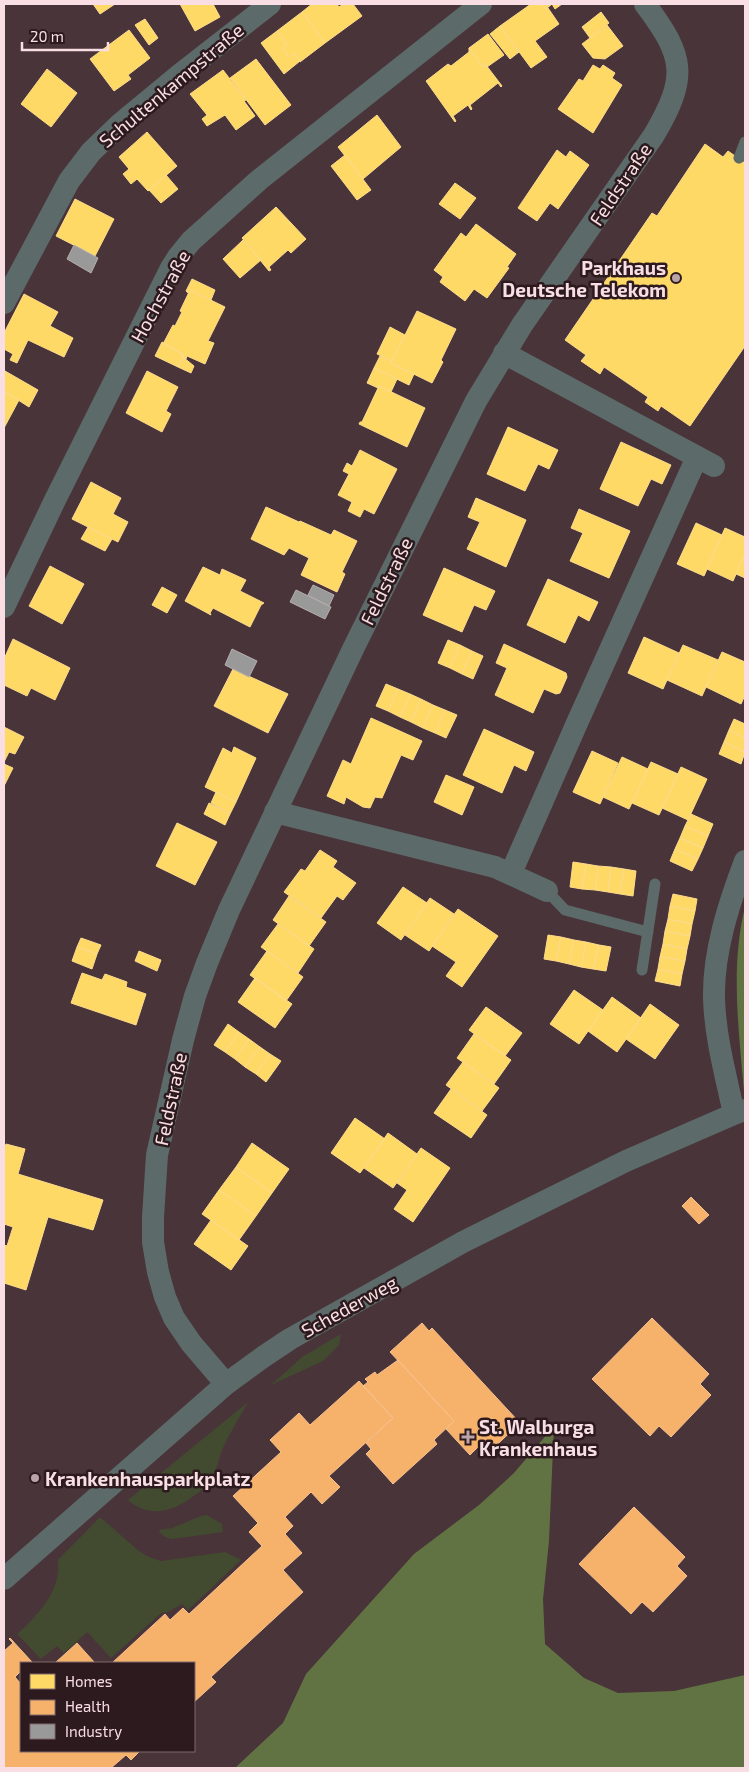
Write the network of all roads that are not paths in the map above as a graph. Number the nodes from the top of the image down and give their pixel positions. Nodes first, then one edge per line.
1 (270, 4) edge
2 (481, 4) edge
3 (645, 4) edge
4 (745, 142) edge
5 (739, 158) dead end
6 (4, 303) edge
7 (504, 353) junction
8 (4, 607) edge
9 (276, 812) junction
10 (745, 861) edge
11 (511, 873) junction
12 (655, 884) dead end
13 (547, 891) joint
14 (648, 932) junction
15 (642, 970) dead end
16 (740, 1112) edge
17 (226, 1384) junction
18 (4, 1579) edge

1 - 6 street, Schultenkampstraße
2 - 8 street, Hochstraße
3 - 7 street, Feldstraße
4 - 5 lane
7 - 9 street, Feldstraße
7 - 11 street
9 - 11 street
9 - 17 street, Feldstraße
10 - 16 street
11 - 13 street
12 - 14 lane
13 - 14 lane
14 - 15 lane
16 - 17 street, Schederweg
17 - 18 street, Schederweg

